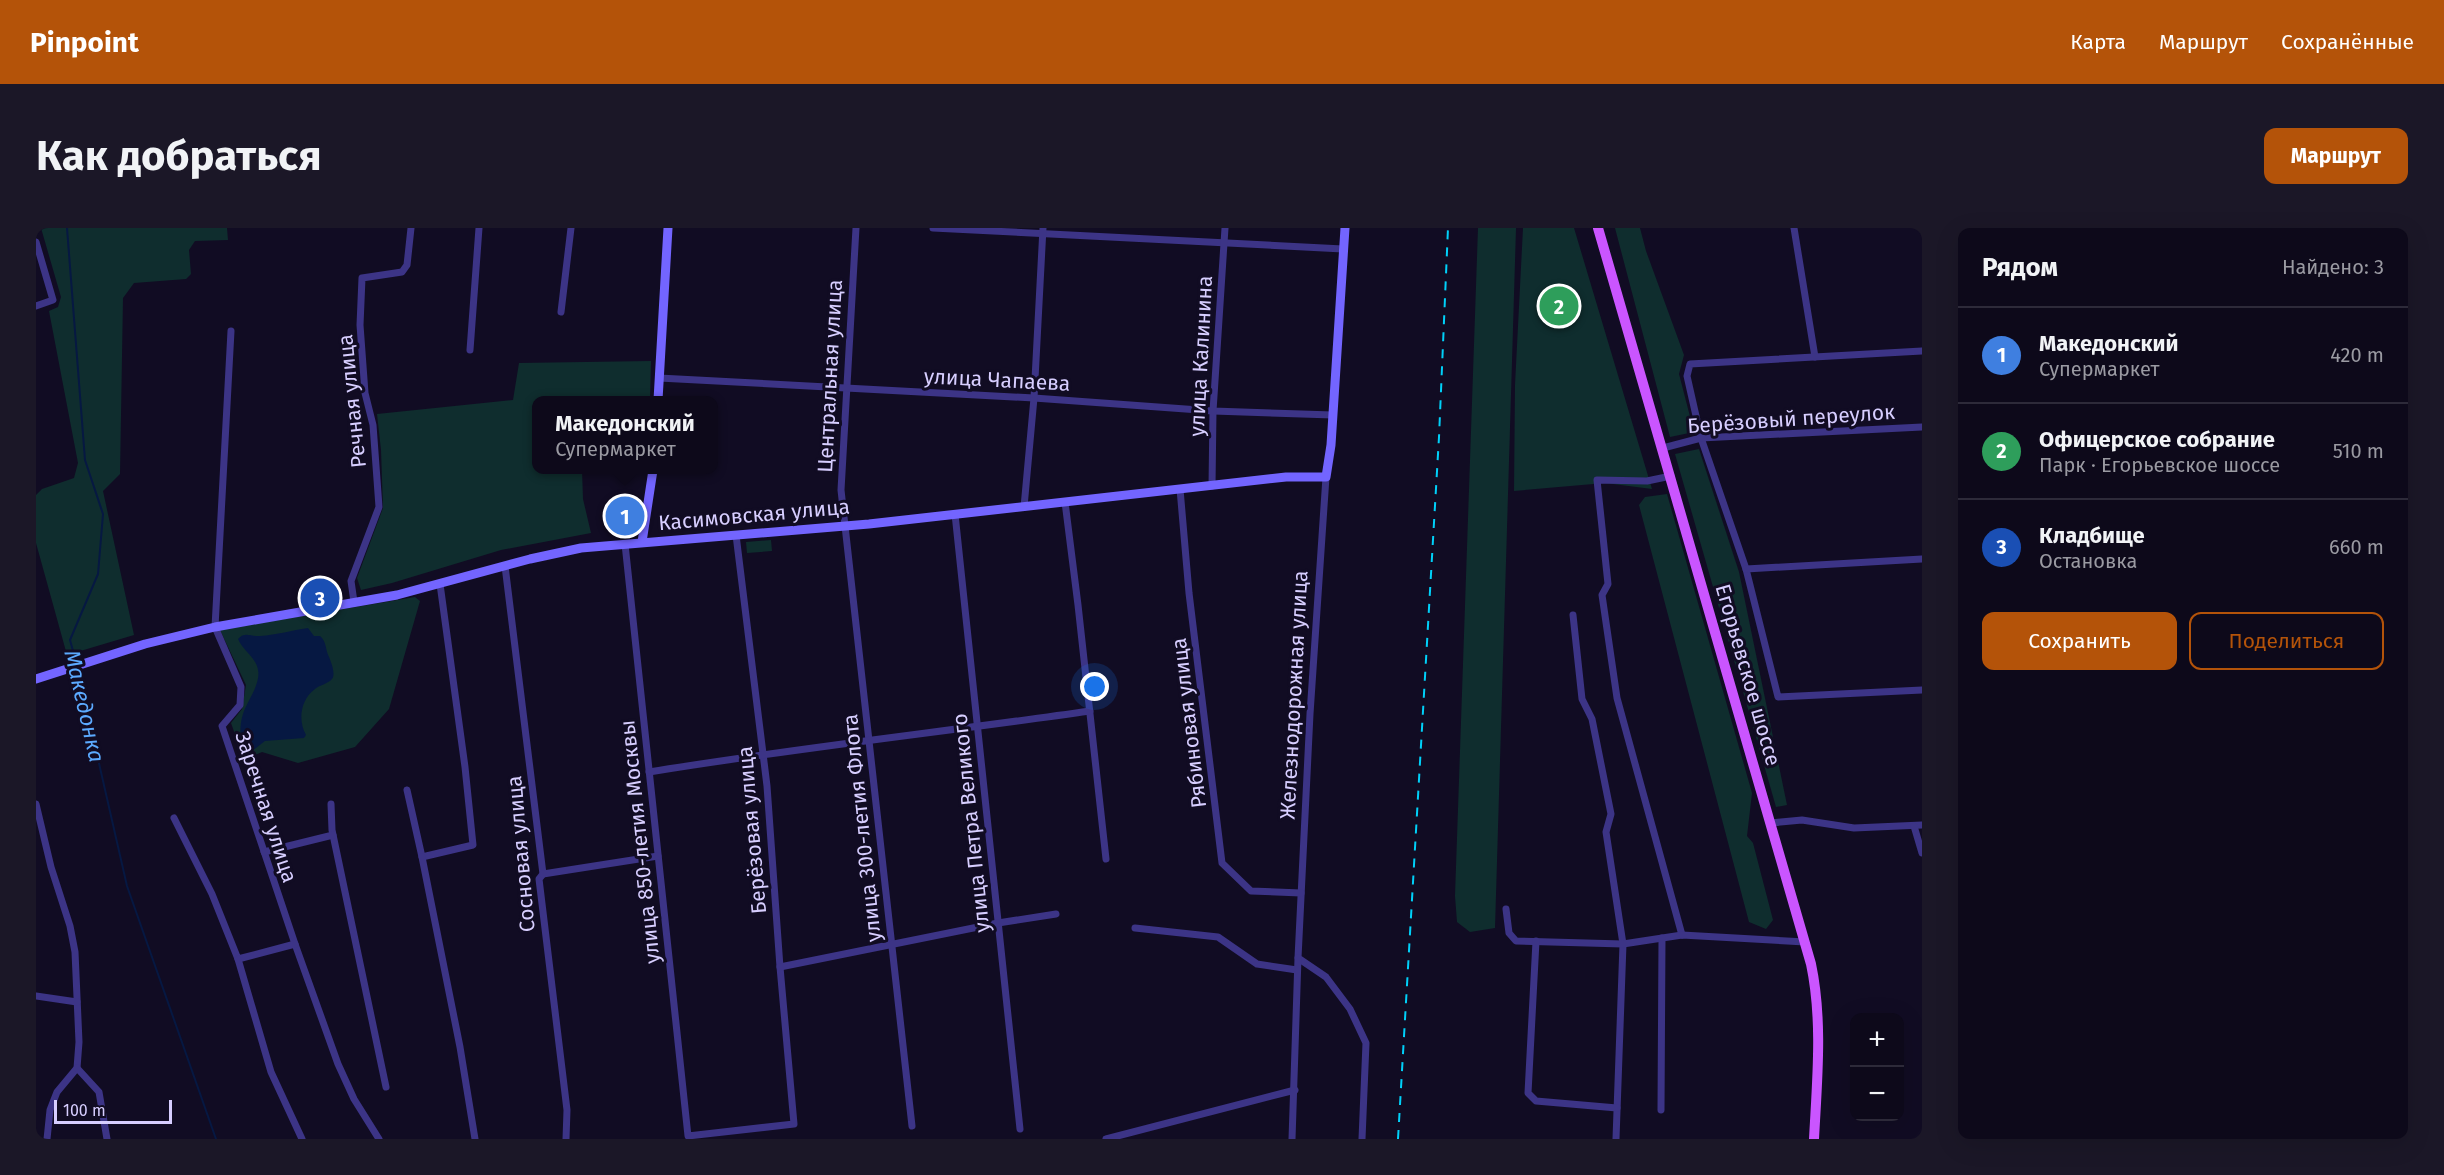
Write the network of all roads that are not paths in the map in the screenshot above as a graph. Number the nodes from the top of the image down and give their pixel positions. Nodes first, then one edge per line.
1 (411, 228) edge
2 (479, 228) edge
3 (571, 228) edge
4 (668, 228) edge
5 (856, 228) edge
6 (933, 228) edge
7 (1225, 228) edge
8 (1345, 228) edge
9 (1598, 228) edge
10 (1794, 228) edge
11 (1043, 231) edge
12 (36, 242) edge
13 (1224, 242) junction
14 (1343, 249) junction
15 (36, 306) edge
16 (561, 312) dead end
17 (231, 332) dead end
18 (470, 350) dead end
19 (1922, 351) edge
20 (1815, 357) junction
21 (659, 378) junction
22 (845, 387) junction
23 (658, 396) edge
24 (1035, 398) junction
25 (1213, 411) junction
26 (1333, 416) junction
27 (1922, 427) edge
28 (1701, 438) junction
29 (1663, 448) junction
30 (652, 474) edge
31 (1671, 476) junction
32 (1326, 477) junction
33 (1212, 486) junction
34 (1180, 489) junction
35 (1065, 502) junction
36 (1024, 507) junction
37 (955, 514) junction
38 (844, 526) junction
39 (736, 535) junction
40 (642, 542) junction
41 (625, 544) junction
42 (1922, 559) edge
43 (505, 566) junction
44 (1746, 569) junction
45 (440, 584) junction
46 (354, 602) junction
47 (1573, 615) dead end
48 (215, 627) junction
49 (36, 679) edge
50 (1922, 690) edge
51 (1090, 711) junction
52 (978, 727) junction
53 (869, 741) junction
54 (763, 753) junction
55 (649, 772) junction
56 (407, 790) dead end
57 (36, 804) edge
58 (331, 804) dead end
59 (174, 818) dead end
60 (1770, 824) junction
61 (1922, 825) edge
62 (1914, 826) junction
63 (333, 835) junction
64 (264, 852) junction
65 (1922, 853) edge
66 (658, 856) junction
67 (422, 857) junction
68 (1106, 859) dead end
69 (543, 874) junction
70 (1301, 893) junction
71 (1506, 909) dead end
72 (1056, 914) dead end
73 (998, 923) junction
74 (1134, 927) dead end
75 (1682, 935) junction
76 (1662, 938) junction
77 (1536, 941) junction
78 (1805, 942) junction
79 (295, 944) junction
80 (1623, 944) junction
81 (892, 946) junction
82 (1298, 958) junction
83 (238, 959) junction
84 (780, 967) junction
85 (1298, 970) junction
86 (36, 996) edge
87 (77, 1002) junction
88 (77, 1068) junction
89 (386, 1087) dead end
90 (1295, 1090) junction
91 (1617, 1108) junction
92 (1661, 1110) dead end
93 (794, 1124) joint
94 (912, 1126) dead end
95 (1020, 1128) dead end
96 (47, 1139) edge
97 (107, 1139) edge
98 (302, 1139) edge
99 (379, 1139) edge
100 (475, 1139) edge
101 (566, 1139) edge
102 (1106, 1139) edge
103 (1292, 1139) edge
104 (1362, 1139) edge
105 (1616, 1139) edge
106 (1814, 1139) edge

1 - 46 street, Речная улица
2 - 18 street
3 - 16 street
4 - 21 main road
5 - 22 street, Центральная улица
6 - 11 street
7 - 13 street, улица Калинина
8 - 14 main road, Железнодорожная улица
9 - 29 main road, Егорьевское шоссе
10 - 20 street
11 - 13 street
11 - 24 street
12 - 15 street
13 - 14 street
13 - 25 street, улица Калинина
14 - 26 main road, Железнодорожная улица
17 - 48 street, Заречная улица
19 - 20 street
20 - 28 street
21 - 22 street, улица Чапаева
21 - 23 main road
22 - 24 street, улица Чапаева
22 - 38 street, Центральная улица
24 - 25 street, улица Чапаева
24 - 36 street
25 - 26 street, улица Чапаева
25 - 33 street, улица Калинина
26 - 32 main road, Железнодорожная улица
27 - 28 street, Берёзовый переулок
28 - 29 street, Берёзовый переулок
28 - 44 street
29 - 31 main road, Егорьевское шоссе
30 - 40 main road
31 - 60 main road, Егорьевское шоссе
31 - 75 street
32 - 33 main road, Касимовская улица
32 - 70 street, Железнодорожная улица
33 - 34 main road, Касимовская улица
34 - 35 main road, Касимовская улица
34 - 70 street, Рябиновая улица
35 - 36 main road, Касимовская улица
35 - 51 street
36 - 37 main road, Касимовская улица
37 - 38 main road, Касимовская улица
37 - 52 street, улица Петра Великого
38 - 39 main road, Касимовская улица
38 - 53 street, улица 300-летия Флота
39 - 40 main road, Касимовская улица
39 - 54 street, Берёзовая улица
40 - 41 main road, Касимовская улица
41 - 43 main road, Касимовская улица
41 - 55 street, улица 850-летия Москвы
42 - 44 street
43 - 45 main road, Касимовская улица
43 - 69 street, Сосновая улица
44 - 50 street
45 - 46 main road, Касимовская улица
45 - 67 street
46 - 48 main road, Касимовская улица
47 - 80 street
48 - 49 main road, Касимовская улица
48 - 64 street, Заречная улица
51 - 52 street
51 - 68 street
52 - 53 street
52 - 73 street, улица Петра Великого
53 - 54 street
53 - 81 street, улица 300-летия Флота
54 - 55 street
54 - 84 street, Берёзовая улица
55 - 66 street, улица 850-летия Москвы
56 - 67 street
57 - 87 street
58 - 63 street
59 - 83 street
60 - 62 street
60 - 78 main road, Егорьевское шоссе
61 - 62 street
62 - 65 street
63 - 64 street
63 - 89 street
64 - 79 street, Заречная улица
66 - 69 street
66 - 93 street, улица 850-летия Москвы
67 - 100 street
69 - 101 street, Сосновая улица
70 - 82 street, Железнодорожная улица
71 - 77 street
72 - 73 street
73 - 81 street
73 - 95 street, улица Петра Великого
74 - 85 street
75 - 76 street
75 - 78 street
76 - 80 street
76 - 92 street
77 - 80 street
77 - 91 street
78 - 106 main road, Егорьевское шоссе
79 - 83 street
79 - 99 street, Заречная улица
80 - 91 street
81 - 84 street
81 - 94 street, улица 300-летия Флота
82 - 85 street, Железнодорожная улица
82 - 104 street
83 - 98 street
84 - 93 street, Берёзовая улица
85 - 90 street, Железнодорожная улица
86 - 87 street
87 - 88 street
88 - 96 street
88 - 97 street
90 - 102 street
90 - 103 street, Железнодорожная улица
91 - 105 street

